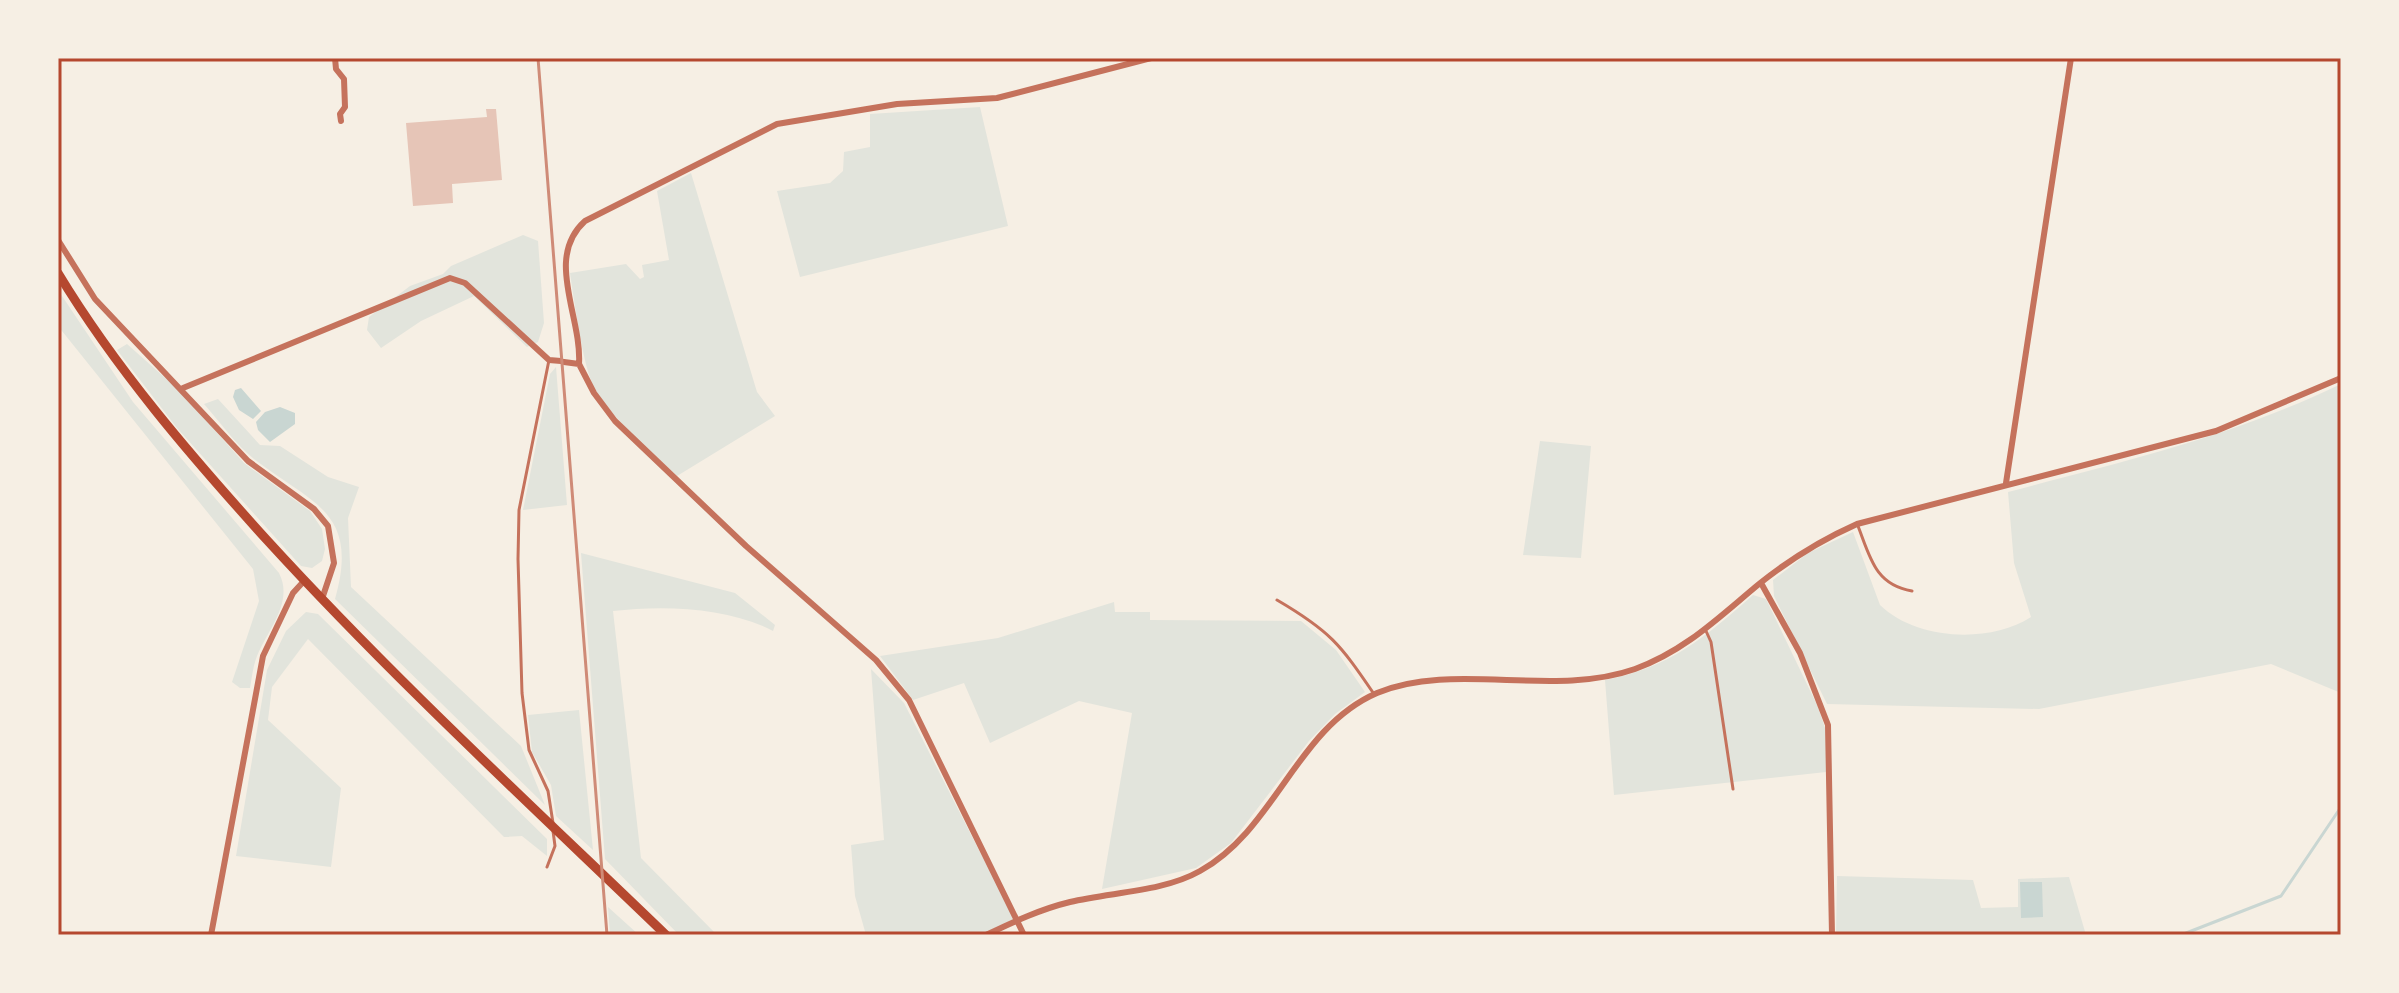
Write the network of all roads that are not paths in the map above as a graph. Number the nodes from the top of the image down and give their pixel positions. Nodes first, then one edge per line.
1 (335, 58) edge
2 (1151, 58) edge
3 (2071, 58) edge
4 (341, 121) dead end
5 (58, 240) edge
6 (58, 273) edge
7 (549, 360) junction
8 (579, 364) junction
9 (2341, 378) edge
10 (183, 388) junction
11 (2006, 483) junction
12 (1857, 524) junction
13 (304, 581) junction
14 (1761, 583) junction
15 (1912, 591) dead end
16 (1277, 600) dead end
17 (322, 601) junction
18 (1706, 631) junction
19 (1374, 694) junction
20 (1733, 789) dead end
21 (547, 867) dead end
22 (1017, 920) junction
23 (211, 935) edge
24 (666, 935) edge
25 (986, 935) edge
26 (1024, 935) edge
27 (1832, 935) edge

1 - 4 street
2 - 8 street
3 - 11 street
5 - 10 street
6 - 13 main road
7 - 8 street
7 - 10 street
7 - 21 lane
8 - 22 street
9 - 11 street
10 - 17 street
11 - 12 street
12 - 14 street
12 - 15 lane
13 - 17 main road
13 - 23 street
14 - 18 street
14 - 27 street
16 - 19 lane
17 - 24 main road
18 - 19 street
18 - 20 lane
19 - 22 street
22 - 25 street
22 - 26 street

